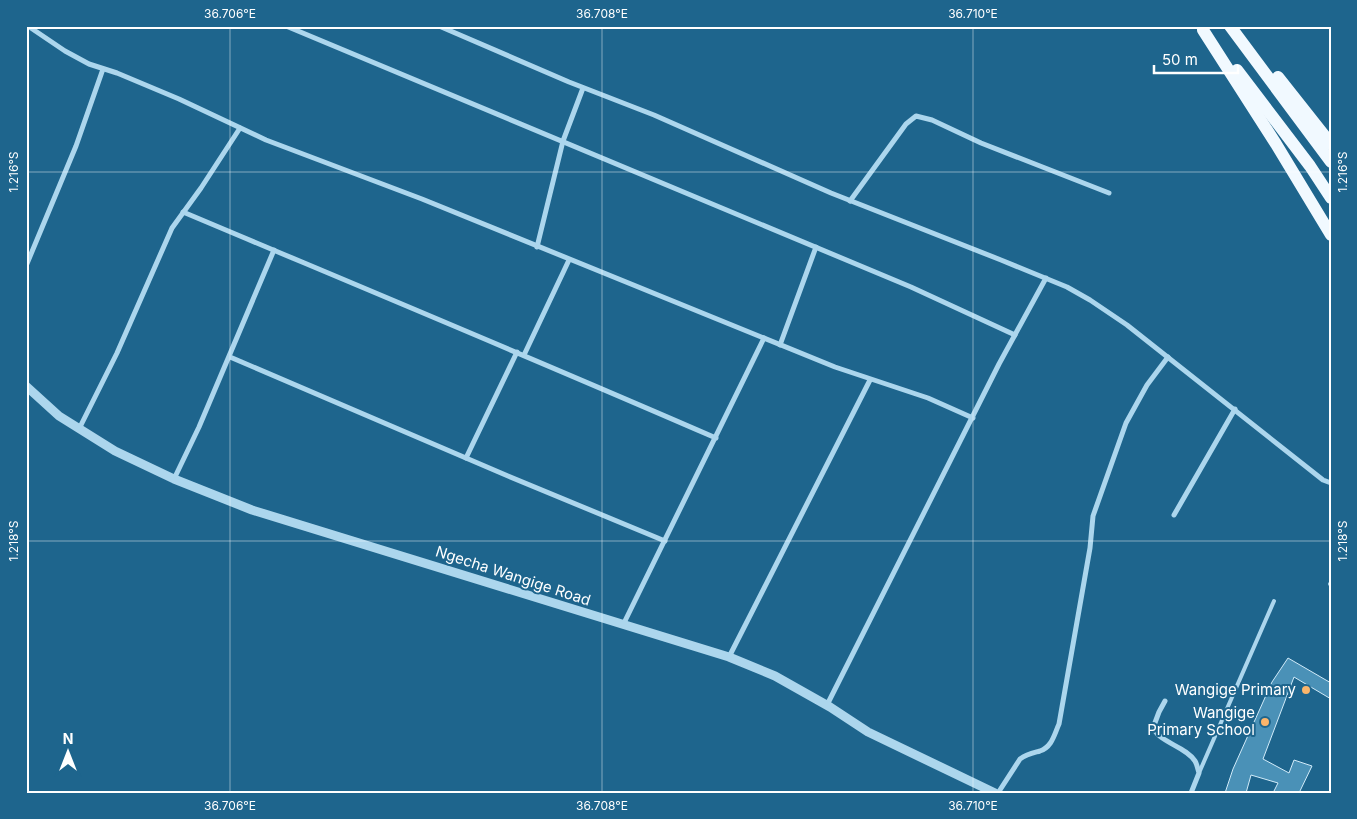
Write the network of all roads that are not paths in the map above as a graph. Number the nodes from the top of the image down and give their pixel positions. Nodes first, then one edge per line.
1 (28, 26) edge
2 (286, 26) edge
3 (439, 26) edge
4 (1230, 26) edge
5 (1234, 26) edge
6 (1201, 28) edge
7 (103, 69) junction
8 (583, 88) junction
9 (240, 128) junction
10 (563, 141) junction
11 (1331, 144) edge
12 (1331, 162) edge
13 (1109, 193) dead end
14 (1331, 198) edge
15 (850, 200) junction
16 (183, 212) junction
17 (1331, 235) edge
18 (537, 247) junction
19 (816, 247) junction
20 (274, 250) junction
21 (569, 260) junction
22 (26, 266) edge
23 (1046, 278) junction
24 (1015, 335) junction
25 (764, 338) junction
26 (780, 345) junction
27 (517, 352) junction
28 (524, 355) junction
29 (230, 357) junction
30 (1168, 357) junction
31 (870, 380) junction
32 (26, 386) edge
33 (1235, 409) junction
34 (972, 418) junction
35 (79, 429) junction
36 (716, 438) junction
37 (466, 458) junction
38 (174, 479) junction
39 (1331, 484) edge
40 (1174, 515) dead end
41 (664, 541) junction
42 (1274, 602) dead end
43 (624, 625) junction
44 (729, 657) junction
45 (1165, 701) dead end
46 (827, 705) junction
47 (1199, 773) junction
48 (994, 793) edge
49 (998, 793) edge
50 (1191, 793) edge

1 - 7 street
2 - 10 street
3 - 8 street
4 - 12 main road
5 - 11 main road
6 - 14 main road
6 - 17 main road
7 - 9 street
7 - 22 street
8 - 10 street
8 - 15 street
9 - 16 street
9 - 18 street
10 - 18 street
10 - 19 street
13 - 15 street
15 - 23 street
16 - 20 street
16 - 35 street
18 - 21 street
19 - 24 street
19 - 26 street
20 - 27 street
20 - 29 street
21 - 25 street
21 - 28 street
23 - 24 street
23 - 30 street
24 - 34 street
25 - 26 street
25 - 36 street
26 - 31 street
27 - 28 street
27 - 37 street
28 - 36 street
29 - 37 street
29 - 38 street
30 - 33 street
30 - 49 street
31 - 34 street
31 - 44 street
32 - 35 street, Ngecha Wangige Road
33 - 39 street
33 - 40 street
34 - 46 street
35 - 38 street, Ngecha Wangige Road
36 - 41 street
37 - 41 street
38 - 43 street, Ngecha Wangige Road
41 - 43 street
42 - 47 lane
43 - 44 street, Ngecha Wangige Road
44 - 46 street, Ngecha Wangige Road
45 - 47 street
46 - 48 street, Ngecha Wangige Road
47 - 50 street

